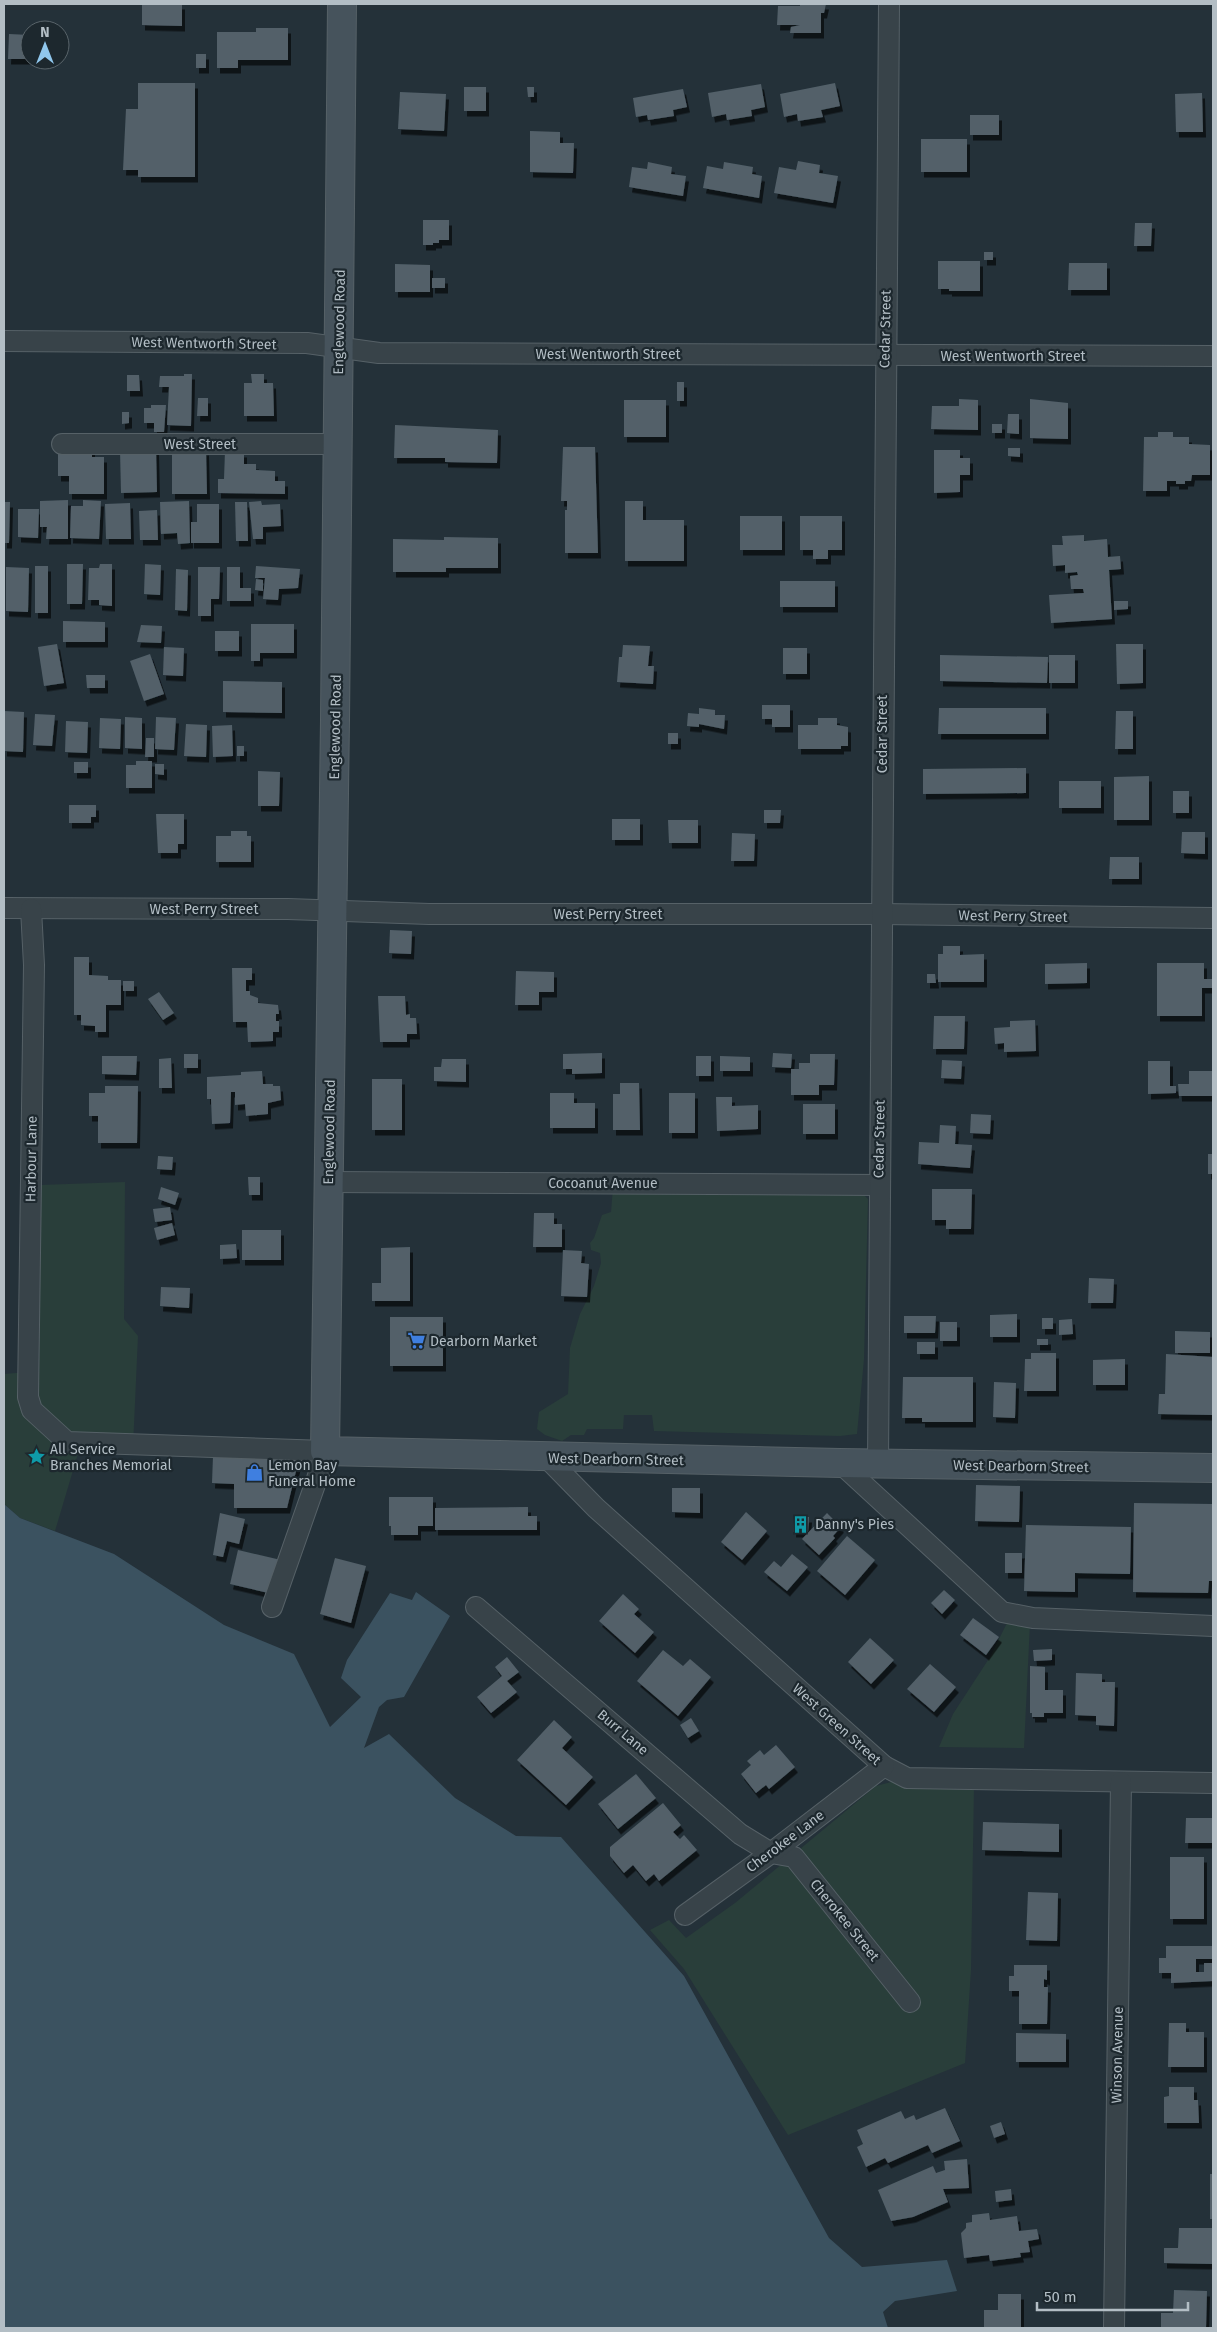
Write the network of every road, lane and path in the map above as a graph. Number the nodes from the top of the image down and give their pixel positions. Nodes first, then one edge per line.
1 (342, 4) edge
2 (889, 4) edge
3 (4, 341) edge
4 (339, 348) junction
5 (885, 356) junction
6 (1213, 356) edge
7 (62, 444) dead end
8 (338, 444) junction
9 (4, 908) edge
10 (31, 909) junction
11 (333, 910) junction
12 (881, 914) junction
13 (1213, 918) edge
14 (328, 1182) junction
15 (878, 1185) junction
16 (32, 1410) joint
17 (324, 1451) junction
18 (546, 1457) junction
19 (840, 1464) junction
20 (878, 1464) junction
21 (1213, 1468) edge
22 (272, 1607) dead end
23 (476, 1607) dead end
24 (1213, 1626) edge
25 (884, 1766) junction
26 (1120, 1782) junction
27 (1213, 1783) edge
28 (771, 1853) junction
29 (685, 1915) dead end
30 (910, 2002) dead end
31 (1114, 2328) edge

1 - 4 street, Englewood Road
2 - 5 street, Cedar Street
3 - 4 street, West Wentworth Street
4 - 5 street, West Wentworth Street
4 - 8 street, Englewood Road
5 - 6 street, West Wentworth Street
5 - 12 street, Cedar Street
7 - 8 street, West Street
8 - 11 street, Englewood Road
9 - 10 street, West Perry Street
10 - 11 street, West Perry Street
10 - 16 street, Harbour Lane
11 - 12 street, West Perry Street
11 - 14 street, Englewood Road
12 - 13 street, West Perry Street
12 - 15 street, Cedar Street
14 - 15 street, Cocoanut Avenue
14 - 17 street, Englewood Road
15 - 20 street, Cedar Street
16 - 17 street, West Dearborn Street
17 - 18 street, West Dearborn Street
17 - 22 street
18 - 19 street, West Dearborn Street
18 - 25 street, West Green Street
19 - 20 street, West Dearborn Street
19 - 24 street
20 - 21 street, West Dearborn Street
23 - 28 street, Burr Lane
25 - 26 street, West Green Street
25 - 28 street, Cherokee Lane
26 - 27 street, West Green Street
26 - 31 street, Winson Avenue
28 - 29 street, Cherokee Lane
28 - 30 street, Cherokee Street

